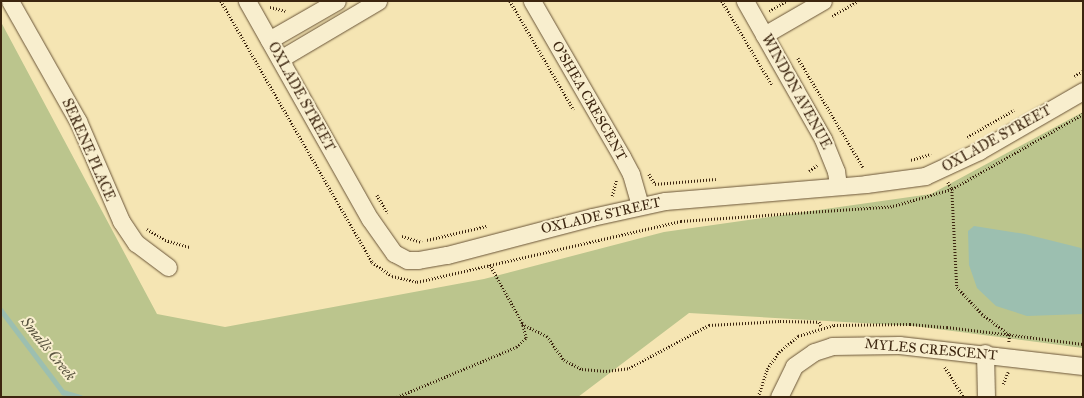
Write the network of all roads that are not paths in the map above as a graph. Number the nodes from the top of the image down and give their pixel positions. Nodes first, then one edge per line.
1 (10, 1) edge
2 (247, 1) edge
3 (337, 1) edge
4 (378, 1) edge
5 (532, 1) edge
6 (745, 1) edge
7 (823, 1) edge
8 (764, 35) junction
9 (269, 40) junction
10 (280, 59) junction
11 (1083, 91) edge
12 (838, 186) junction
13 (640, 205) junction
14 (168, 267) dead end
15 (985, 361) junction
16 (1083, 366) edge
17 (779, 397) edge
18 (986, 397) edge

1 - 14 street, SERENE PLACE
2 - 9 street, OXLADE STREET
3 - 9 street
4 - 10 street
5 - 13 street, O'SHEA CRESCENT
6 - 8 street, WINDON AVENUE
7 - 8 street
8 - 12 street, WINDON AVENUE
9 - 10 street, OXLADE STREET
10 - 13 street, OXLADE STREET
11 - 12 street, OXLADE STREET
12 - 13 street, OXLADE STREET
15 - 16 street, MYLES CRESCENT
15 - 17 street, MYLES CRESCENT
15 - 18 street

